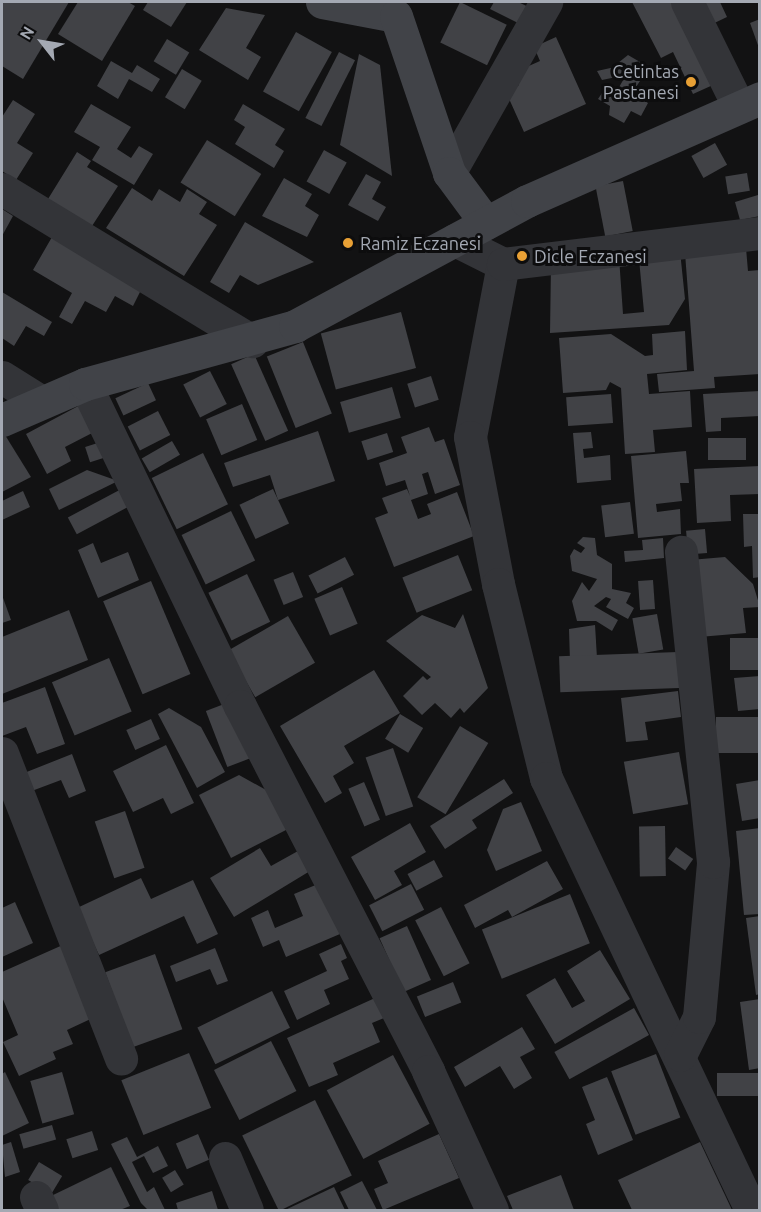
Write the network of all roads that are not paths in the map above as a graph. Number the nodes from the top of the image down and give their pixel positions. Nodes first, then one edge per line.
1 (322, 2) edge
2 (546, 2) edge
3 (687, 2) edge
4 (396, 9) edge
5 (749, 102) edge
6 (449, 173) junction
7 (2, 189) edge
8 (486, 223) junction
9 (759, 233) edge
10 (455, 240) junction
11 (503, 264) junction
12 (252, 340) junction
13 (2, 377) edge
14 (85, 384) junction
15 (42, 402) junction
16 (2, 420) edge
17 (681, 552) dead end
18 (2, 753) edge
19 (680, 1055) junction
20 (121, 1059) dead end
21 (225, 1158) dead end
22 (247, 1210) edge
23 (492, 1210) edge
24 (751, 1210) edge

1 - 4 street
2 - 6 street
3 - 5 street
4 - 6 street
5 - 8 street
6 - 8 street
7 - 12 street
8 - 10 street
9 - 11 street
10 - 11 street
10 - 12 street
11 - 19 street
12 - 14 street
13 - 15 street
14 - 15 street
14 - 23 street
15 - 16 street
17 - 19 street
18 - 20 street
19 - 24 street
21 - 22 street

